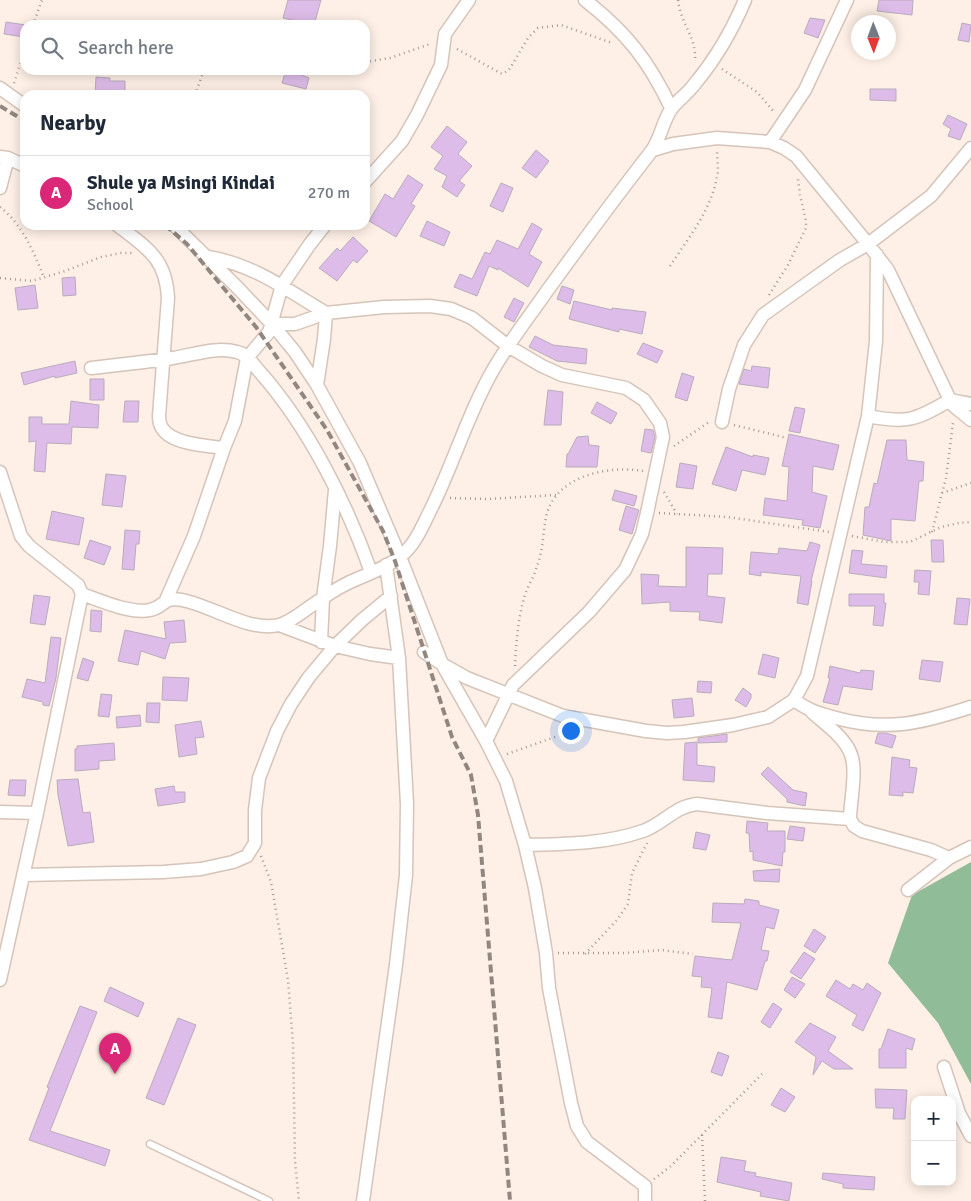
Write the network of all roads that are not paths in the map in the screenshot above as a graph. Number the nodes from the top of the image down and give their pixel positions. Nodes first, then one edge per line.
1 (469, 0) edge
2 (584, 0) edge
3 (745, 0) edge
4 (847, 0) edge
5 (5, 92) edge
6 (20, 102) edge
7 (671, 108) junction
8 (770, 142) junction
9 (971, 148) edge
10 (653, 150) junction
11 (4, 157) edge
12 (20, 164) edge
13 (370, 176) edge
14 (0, 188) edge
15 (122, 230) edge
16 (179, 230) edge
17 (321, 230) edge
18 (868, 244) junction
19 (877, 255) junction
20 (208, 258) junction
21 (282, 285) junction
22 (326, 313) junction
23 (272, 324) junction
24 (508, 346) junction
25 (247, 358) junction
26 (162, 359) junction
27 (91, 368) dead end
28 (317, 385) junction
29 (952, 403) junction
30 (971, 404) edge
31 (868, 416) junction
32 (971, 420) edge
33 (722, 422) dead end
34 (224, 448) junction
35 (0, 472) edge
36 (336, 489) junction
37 (400, 557) junction
38 (386, 566) junction
39 (371, 572) junction
40 (82, 594) junction
41 (391, 596) junction
42 (323, 598) junction
43 (166, 600) junction
44 (279, 625) junction
45 (321, 642) junction
46 (334, 646) junction
47 (424, 652) dead end
48 (399, 658) junction
49 (442, 664) junction
50 (511, 690) junction
51 (794, 700) junction
52 (971, 707) edge
53 (810, 711) junction
54 (486, 741) junction
55 (0, 812) edge
56 (37, 813) junction
57 (850, 819) junction
58 (971, 836) edge
59 (525, 845) junction
60 (967, 849) edge
61 (949, 858) junction
62 (23, 875) junction
63 (908, 890) dead end
64 (0, 980) edge
65 (944, 1067) dead end
66 (971, 1136) edge
67 (150, 1144) dead end
68 (269, 1201) edge
69 (363, 1201) edge
70 (645, 1201) edge

1 - 13 street
2 - 7 street
3 - 7 street
4 - 8 street
5 - 6 street
7 - 10 street
8 - 10 street
8 - 18 street
9 - 18 street
10 - 24 street
11 - 12 street
11 - 14 street
15 - 26 street
16 - 20 street
17 - 21 street
18 - 19 street
18 - 33 street
19 - 29 street
19 - 31 street
20 - 21 street
20 - 23 street
21 - 22 street
21 - 23 street
22 - 23 street
22 - 24 street
22 - 28 street
23 - 25 street
23 - 28 street
24 - 37 street
24 - 50 street
25 - 26 street
25 - 34 street
25 - 36 street
26 - 27 street
26 - 34 street
28 - 37 street
29 - 30 street
29 - 31 street
29 - 32 street
31 - 51 street
34 - 43 street
35 - 40 street
36 - 39 street
36 - 42 street
37 - 38 street
37 - 49 street
38 - 39 street
38 - 41 street
39 - 42 street
40 - 43 street
40 - 56 street
41 - 46 street
41 - 48 street
42 - 44 street
42 - 45 street
43 - 44 street
44 - 45 street
45 - 46 street
46 - 48 street
46 - 62 street
47 - 49 street
48 - 69 street
49 - 50 street
49 - 54 street
50 - 51 street
50 - 54 street
51 - 53 street
52 - 53 street
53 - 57 street
54 - 59 street
55 - 56 street
56 - 62 street
57 - 59 street
57 - 61 street
58 - 60 street
59 - 70 street
60 - 61 street
61 - 63 street
62 - 64 street
65 - 66 street
67 - 68 lane

